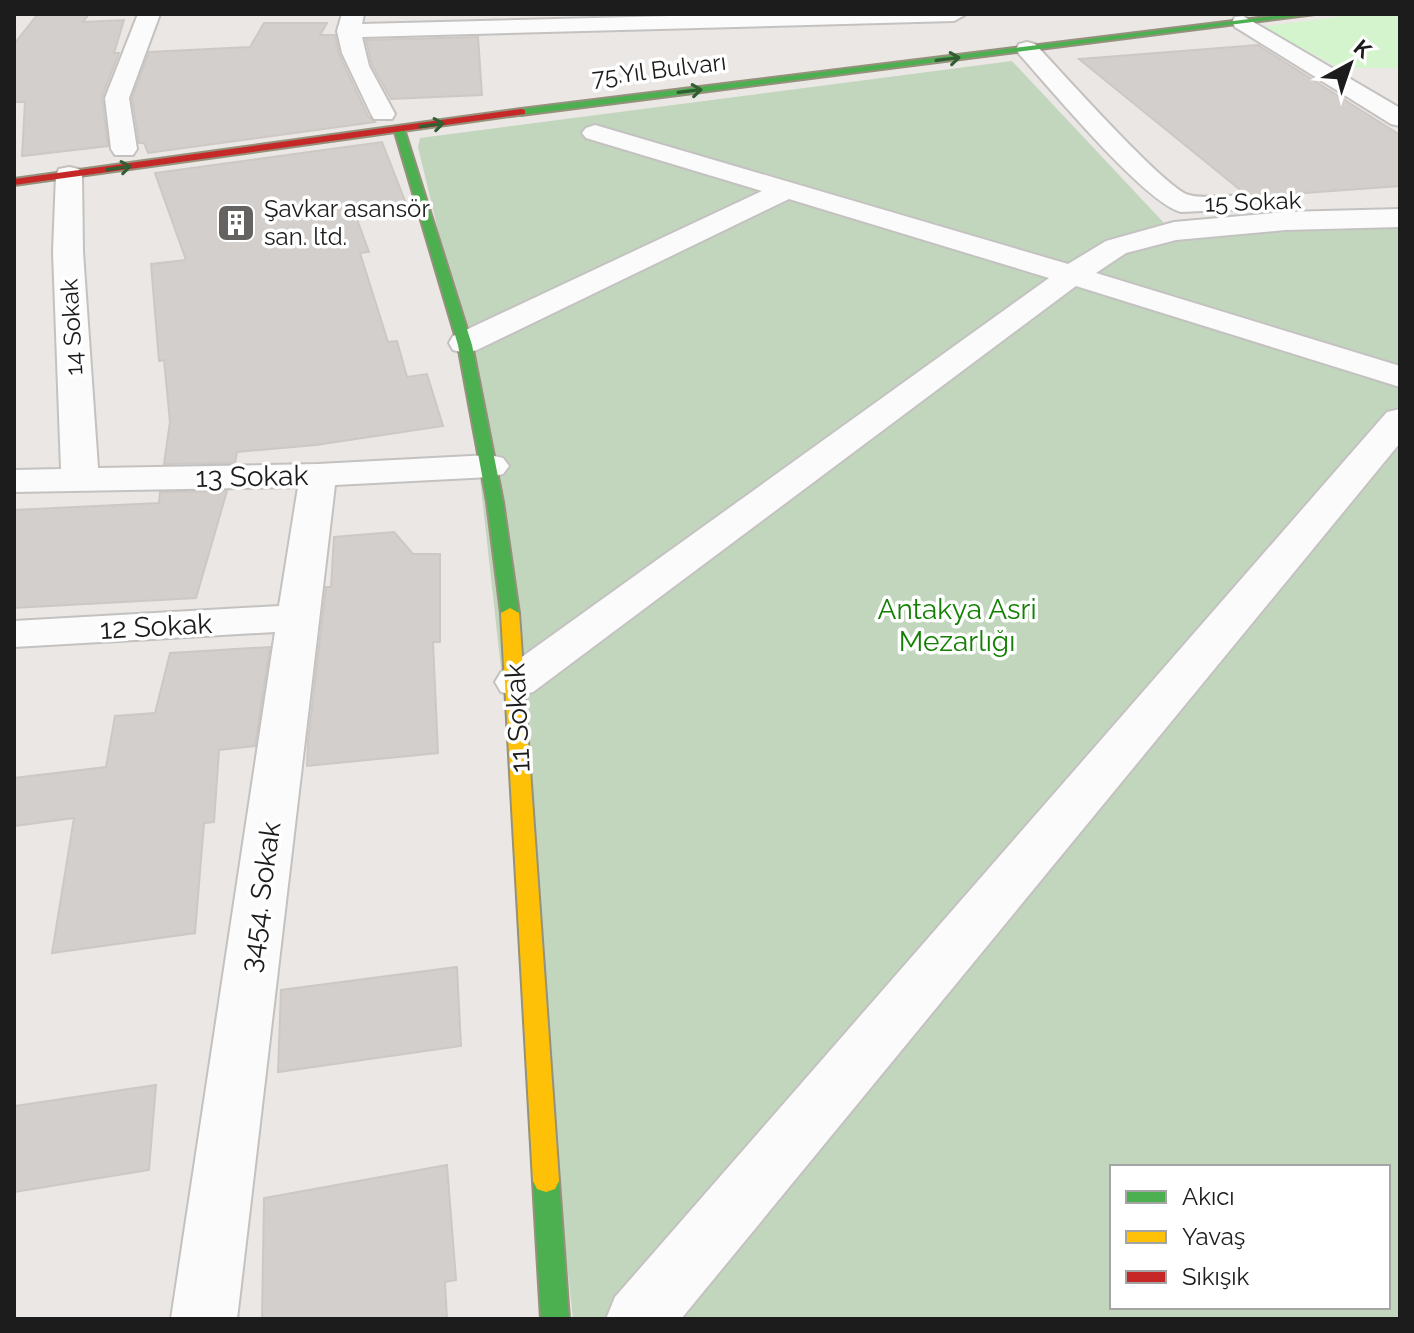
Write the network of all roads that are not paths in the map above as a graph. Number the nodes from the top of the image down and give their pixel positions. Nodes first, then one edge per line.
1 (149, 14) edge
2 (1311, 14) edge
3 (958, 18) edge
4 (350, 22) edge
5 (1243, 22) junction
6 (1027, 49) junction
7 (758, 64) dead end
8 (1400, 119) edge
9 (391, 122) junction
10 (595, 133) dead end
11 (124, 149) junction
12 (14, 163) edge
13 (69, 175) junction
14 (14, 182) edge
15 (789, 189) junction
16 (1400, 198) edge
17 (1400, 218) edge
18 (1072, 275) junction
19 (465, 343) junction
20 (1400, 377) edge
21 (1400, 420) edge
22 (490, 466) junction
23 (318, 475) junction
24 (80, 479) junction
25 (14, 481) edge
26 (297, 618) junction
27 (14, 634) edge
28 (517, 682) junction
29 (204, 1319) edge
30 (555, 1319) edge
31 (639, 1319) edge

1 - 11 street
2 - 5 main road, 75.Yıl Bulvarı
3 - 4 street
4 - 9 street, 11 Sokak
5 - 6 main road, 75.Yıl Bulvarı
5 - 8 street
9 -> 6 main road, 75.Yıl Bulvarı
6 - 16 street, 15 Sokak
7 - 9 main road, 75.Yıl Bulvarı
9 - 11 main road, 75.Yıl Bulvarı
13 -> 9 main road, 75.Yıl Bulvarı
9 - 19 main road, 11 Sokak
10 - 15 street
11 - 12 main road, 75.Yıl Bulvarı
13 - 14 main road, 75.Yıl Bulvarı
13 - 24 street, 14 Sokak
15 - 18 street
15 - 19 street
17 - 18 street
18 - 20 street
18 - 28 street
19 - 22 main road, 11 Sokak
21 - 31 street
22 - 23 street, 13 Sokak
22 - 28 main road, 11 Sokak
23 - 24 street, 13 Sokak
23 - 26 street, 3454. Sokak
24 - 25 street, 13 Sokak
26 - 27 street, 12 Sokak
26 - 29 street, 3454. Sokak
28 - 30 main road, 11 Sokak

